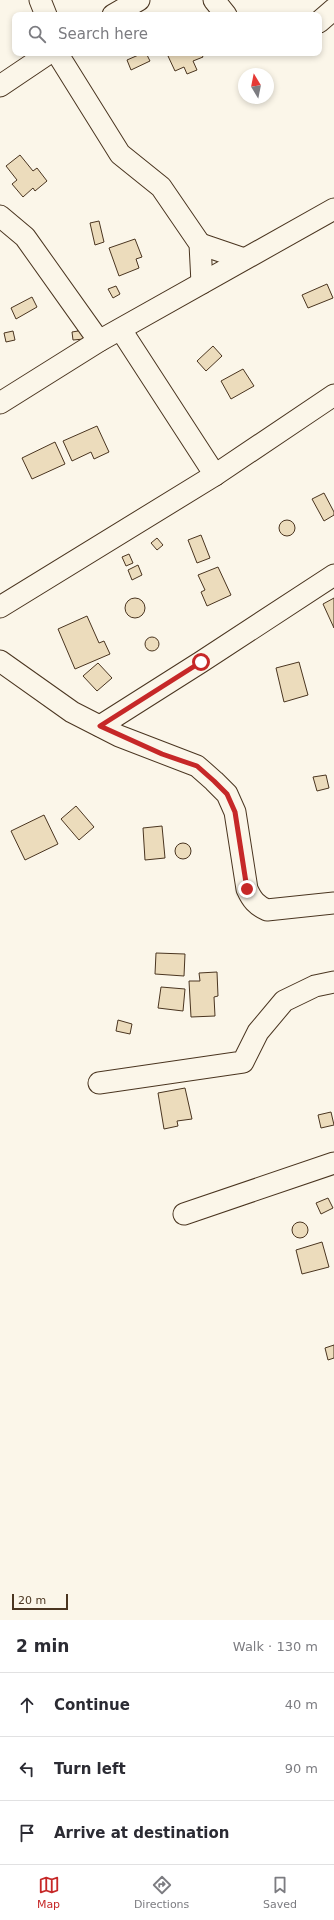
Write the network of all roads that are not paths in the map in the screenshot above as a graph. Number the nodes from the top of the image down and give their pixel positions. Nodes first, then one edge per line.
1 (40, 0) edge
2 (139, 0) edge
3 (214, 0) edge
4 (334, 9) edge
5 (45, 12) edge
6 (118, 12) edge
7 (224, 12) edge
8 (322, 19) edge
9 (334, 30) edge
10 (322, 32) edge
11 (45, 56) edge
12 (59, 56) edge
13 (0, 86) edge
14 (334, 209) edge
15 (0, 216) edge
16 (200, 244) junction
17 (244, 259) junction
18 (202, 283) junction
19 (121, 330) junction
20 (98, 341) junction
21 (334, 395) edge
22 (0, 403) edge
23 (216, 475) junction
24 (334, 575) edge
25 (0, 607) edge
26 (0, 661) edge
27 (100, 726) junction
28 (334, 903) edge
29 (334, 982) edge
30 (99, 1082) dead end
31 (334, 1163) edge
32 (184, 1214) dead end

1 - 5 street
2 - 6 street
3 - 7 street
4 - 8 street
9 - 10 street
11 - 13 street
12 - 16 street
14 - 17 street
15 - 20 street
16 - 17 street
16 - 18 street
17 - 18 street
18 - 19 street
19 - 20 street
19 - 23 street
20 - 22 street
21 - 23 street
23 - 25 street
24 - 27 street
26 - 27 street
27 - 28 street
29 - 30 street
31 - 32 street

